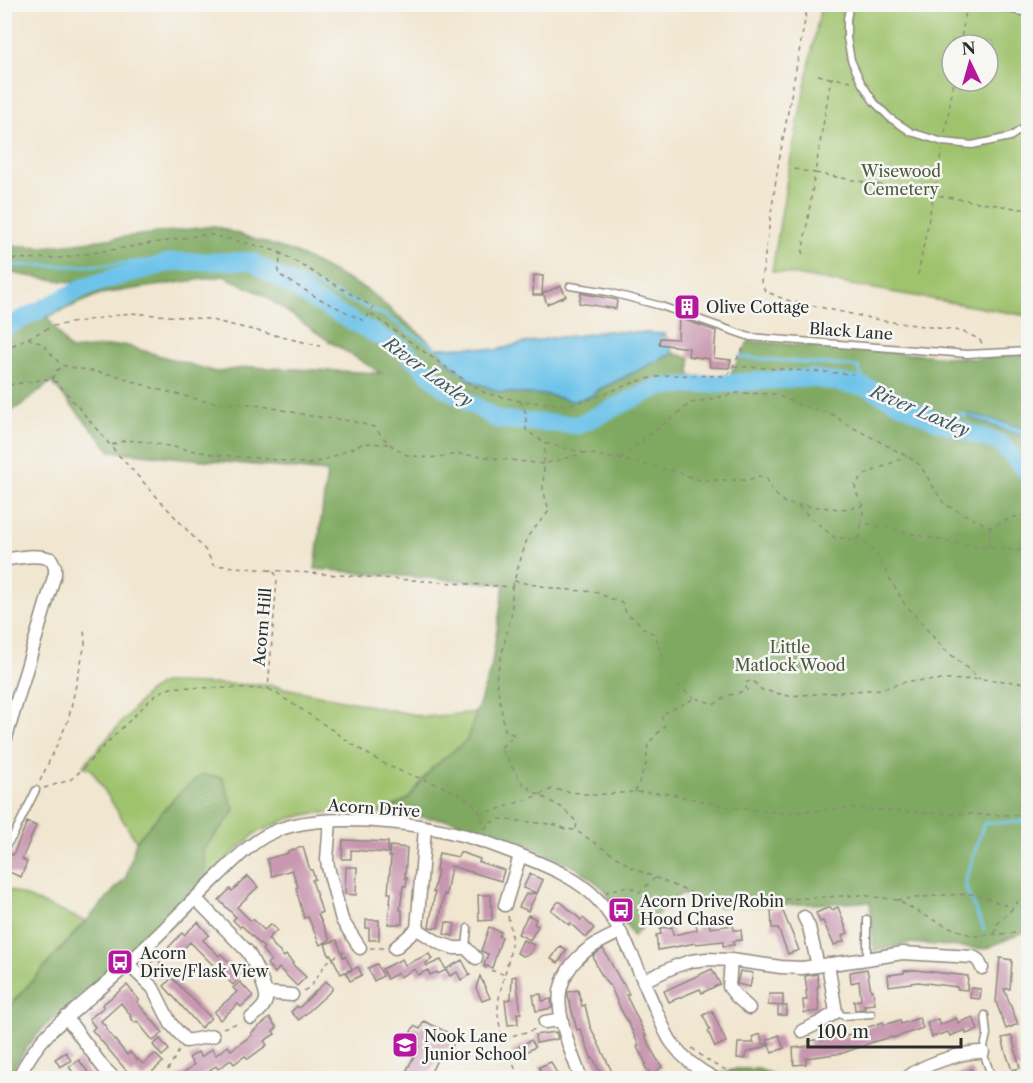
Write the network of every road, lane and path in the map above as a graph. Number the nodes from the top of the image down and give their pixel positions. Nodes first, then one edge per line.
1 (808, 4) edge
2 (850, 4) edge
3 (967, 4) edge
4 (982, 4) edge
5 (1029, 13) edge
6 (962, 33) edge
7 (818, 75) dead end
8 (831, 78) junction
9 (861, 82) junction
10 (952, 93) edge
11 (1029, 125) edge
12 (943, 142) junction
13 (794, 169) dead end
14 (815, 173) junction
15 (934, 195) junction
16 (1029, 210) edge
17 (281, 253) junction
18 (802, 256) dead end
19 (4, 259) edge
20 (918, 275) dead end
21 (570, 286) dead end
22 (370, 313) junction
23 (750, 337) junction
24 (27, 338) junction
25 (320, 346) dead end
26 (4, 350) edge
27 (1029, 351) edge
28 (985, 354) junction
29 (65, 366) junction
30 (733, 366) junction
31 (4, 368) edge
32 (853, 374) dead end
33 (52, 380) junction
34 (9, 385) junction
35 (4, 393) edge
36 (520, 401) junction
37 (545, 443) junction
38 (389, 444) junction
39 (111, 445) junction
40 (585, 453) junction
41 (907, 456) junction
42 (619, 459) junction
43 (544, 464) junction
44 (796, 505) junction
45 (864, 506) junction
46 (1029, 516) edge
47 (861, 522) junction
48 (990, 528) junction
49 (860, 538) junction
50 (989, 548) junction
51 (1029, 551) edge
52 (4, 560) edge
53 (268, 570) junction
54 (514, 581) junction
55 (512, 587) junction
56 (84, 628) dead end
57 (980, 679) junction
58 (1029, 682) edge
59 (268, 689) junction
60 (695, 698) junction
61 (4, 744) edge
62 (36, 790) junction
63 (634, 792) junction
64 (539, 795) junction
65 (499, 810) junction
66 (1029, 811) edge
67 (480, 814) junction
68 (499, 819) junction
69 (330, 820) junction
70 (488, 824) dead end
71 (425, 828) junction
72 (575, 830) junction
73 (479, 841) junction
74 (4, 849) edge
75 (520, 856) junction
76 (655, 878) junction
77 (1029, 897) edge
78 (195, 898) junction
79 (598, 900) junction
80 (897, 900) junction
81 (505, 905) joint
82 (1013, 908) junction
83 (804, 917) dead end
84 (867, 919) dead end
85 (468, 928) dead end
86 (417, 929) junction
87 (620, 932) junction
88 (1029, 932) edge
89 (995, 934) junction
90 (360, 948) junction
91 (395, 948) joint
92 (466, 948) junction
93 (476, 958) joint
94 (867, 959) junction
95 (731, 960) junction
96 (128, 964) junction
97 (823, 965) junction
98 (982, 968) dead end
99 (504, 975) junction
100 (643, 981) junction
101 (267, 993) junction
102 (292, 995) joint
103 (749, 1008) dead end
104 (836, 1012) junction
105 (872, 1014) dead end
106 (985, 1015) dead end
107 (66, 1017) junction
108 (250, 1018) joint
109 (562, 1019) junction
110 (545, 1022) joint
111 (802, 1031) dead end
112 (213, 1036) joint
113 (505, 1040) junction
114 (186, 1041) junction
115 (691, 1047) dead end
116 (983, 1052) junction
117 (18, 1078) edge
118 (114, 1078) edge
119 (163, 1078) edge
120 (519, 1078) edge
121 (581, 1078) edge
122 (710, 1078) edge
123 (771, 1078) edge
124 (907, 1078) edge
125 (992, 1078) edge

1 - 28 path
2 - 9 lane
3 - 6 path
4 - 5 lane
7 - 8 path
8 - 9 path
8 - 14 path
9 - 12 lane
10 - 12 path
11 - 12 lane
12 - 15 path
13 - 14 path
14 - 15 path
14 - 18 path
15 - 16 path
15 - 20 path
17 - 19 path
17 - 22 path
17 - 22 path
21 - 23 lane, Black Lane
22 - 36 path
23 - 28 lane, Black Lane
23 - 30 path
24 - 25 path
24 - 26 path
24 - 29 path
27 - 28 lane, Black Lane
29 - 33 path
29 - 38 path
30 - 32 path
30 - 36 path
31 - 34 path
33 - 34 path
33 - 39 path, Acorn Hill
34 - 35 path
36 - 37 path
37 - 40 path
37 - 43 path
38 - 39 path
38 - 43 path
39 - 53 path, Acorn Hill
40 - 42 path
40 - 43 path
41 - 42 path
41 - 45 path
41 - 48 path
42 - 44 path
43 - 54 path
44 - 45 path
44 - 49 path
45 - 47 path
46 - 48 path
47 - 49 path
47 - 50 path
48 - 50 path
49 - 57 path
50 - 51 path
52 - 61 street
53 - 55 path
53 - 59 path, Acorn Hill
54 - 55 path
54 - 60 path
55 - 64 path
56 - 62 path
57 - 58 path
57 - 60 path
59 - 62 path
59 - 67 path, Acorn Hill
60 - 63 path
62 - 74 lane
63 - 64 path
63 - 66 path
64 - 65 path
64 - 72 path
65 - 67 path
65 - 68 path
67 - 73 path
68 - 70 path
68 - 72 path
69 - 71 street, Acorn Drive
69 - 78 street, Acorn Drive
69 - 90 street
71 - 73 street, Acorn Drive
71 - 86 street
72 - 76 path
73 - 75 street, Acorn Drive
75 - 79 street, Acorn Drive
75 - 81 street
76 - 79 path
76 - 80 path
77 - 82 path
78 - 96 street, Acorn Drive
78 - 101 street
79 - 87 street, Acorn Drive
80 - 82 path
80 - 89 path
81 - 99 path
82 - 89 path
83 - 97 street
84 - 94 lane
85 - 92 lane
86 - 91 street
86 - 92 street
87 - 100 street, Acorn Drive
87 - 109 street
88 - 89 path
90 - 91 path
90 - 102 path
92 - 93 street
93 - 99 path
94 - 97 street
94 - 98 street
95 - 97 street
95 - 100 street
95 - 103 street
96 - 107 street, Acorn Drive
96 - 114 street
97 - 104 street
99 - 113 path
100 - 122 street, Acorn Drive
101 - 102 street
101 - 108 street
104 - 105 lane
104 - 111 street
106 - 116 lane
107 - 117 street, Acorn Drive
107 - 118 street
108 - 112 path
109 - 110 street
109 - 121 street
110 - 113 path
112 - 114 street
113 - 120 path
114 - 119 path
115 - 123 path
116 - 124 street
116 - 125 lane

